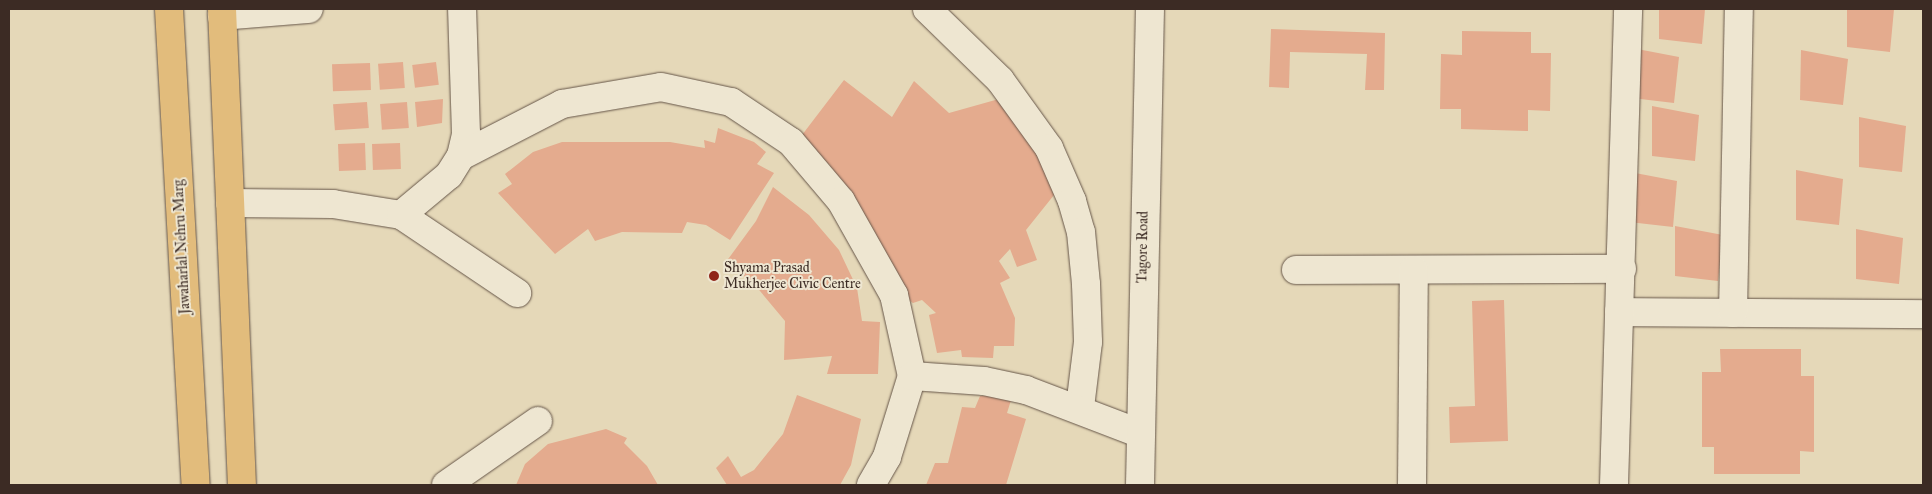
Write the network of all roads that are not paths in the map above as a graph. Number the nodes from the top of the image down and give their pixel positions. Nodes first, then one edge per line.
1 (169, 9) edge
2 (309, 9) edge
3 (462, 9) edge
4 (927, 9) edge
5 (1150, 9) edge
6 (1628, 9) edge
7 (1739, 9) edge
8 (222, 12) edge
9 (461, 156) junction
10 (230, 203) junction
11 (401, 215) junction
12 (1622, 269) junction
13 (1296, 270) dead end
14 (1414, 270) junction
15 (517, 293) dead end
16 (1619, 312) junction
17 (1733, 313) junction
18 (1923, 314) edge
19 (912, 376) junction
20 (1080, 407) junction
21 (538, 421) dead end
22 (1141, 434) junction
23 (245, 484) edge
24 (196, 485) edge
25 (446, 485) edge
26 (871, 485) edge
27 (1140, 485) edge
28 (1412, 485) edge
29 (1614, 485) edge

1 - 24 main road, Jawaharlal Nehru Marg
2 - 8 street
3 - 9 street
4 - 20 street
5 - 22 street, Tagore Road
6 - 12 street
7 - 17 street
8 - 10 main road
9 - 11 street
9 - 19 street
10 - 11 street
10 - 23 main road
11 - 15 street
12 - 14 street
12 - 16 street
13 - 14 street
14 - 28 street
16 - 17 street
16 - 29 street
17 - 18 street
19 - 20 street
19 - 26 street
20 - 22 street
21 - 25 street
22 - 27 street, Tagore Road

